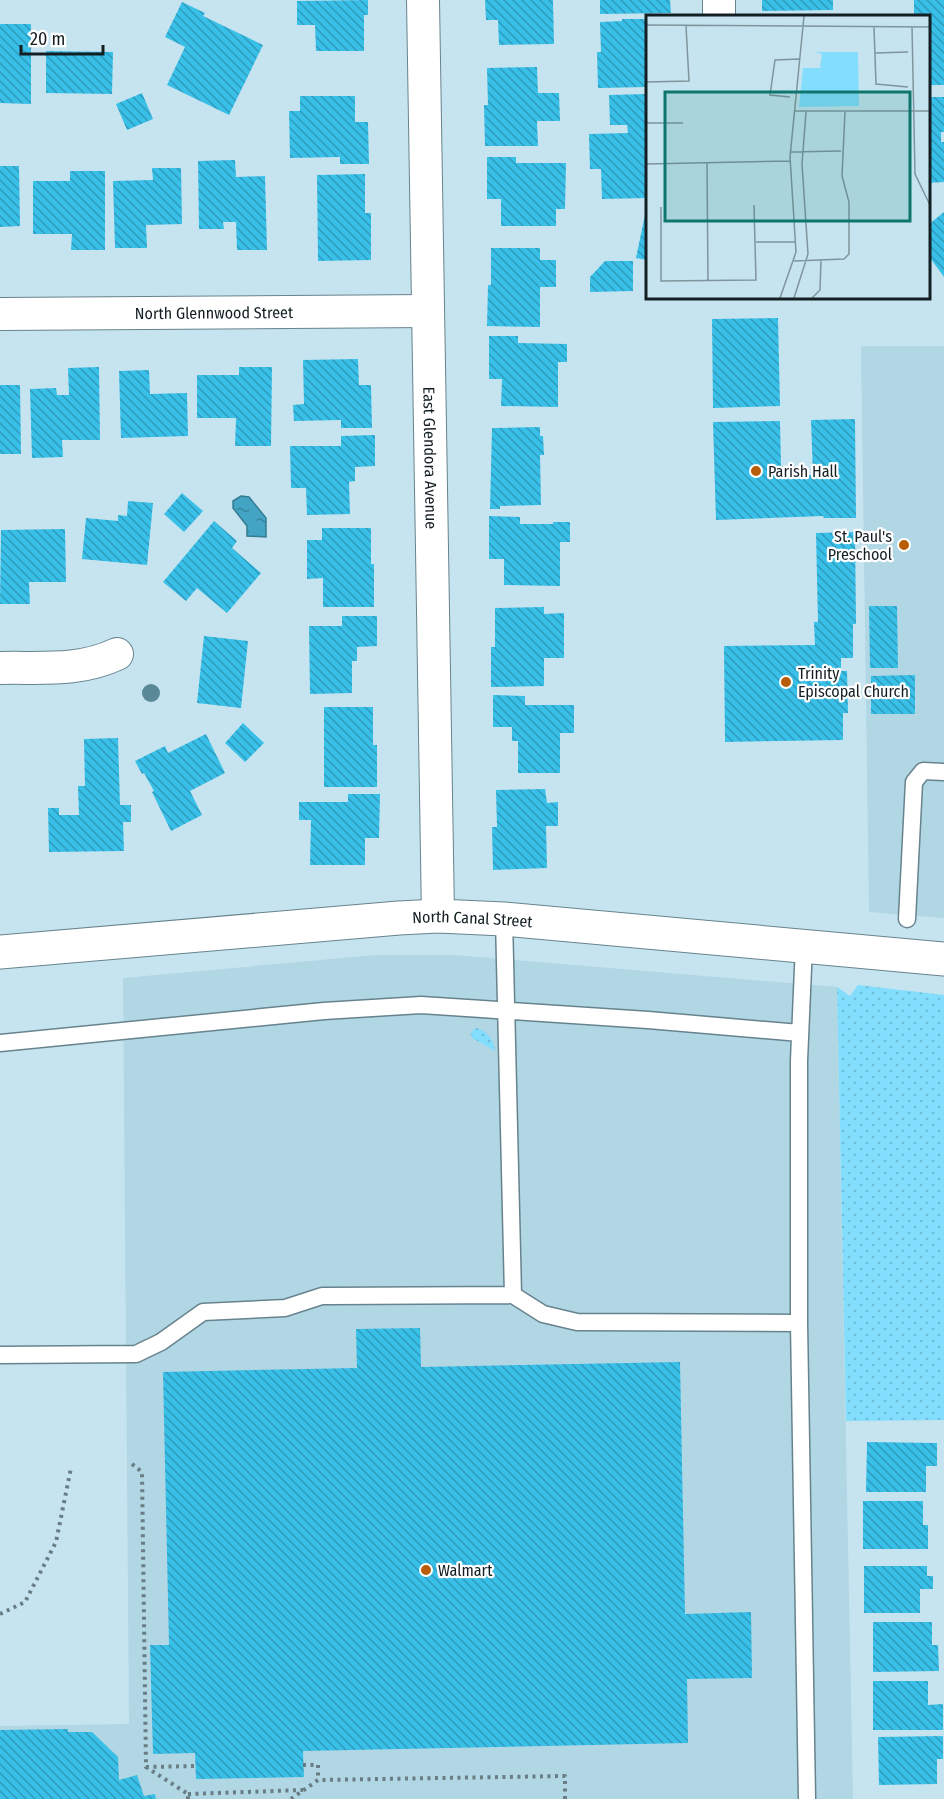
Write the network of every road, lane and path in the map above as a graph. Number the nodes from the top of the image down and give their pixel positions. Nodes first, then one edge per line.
1 (423, 0) edge
2 (428, 311) junction
3 (0, 314) edge
4 (117, 654) dead end
5 (0, 668) edge
6 (944, 772) edge
7 (438, 916) junction
8 (504, 919) junction
9 (907, 919) dead end
10 (804, 945) junction
11 (0, 952) edge
12 (944, 959) edge
13 (506, 1010) junction
14 (800, 1033) junction
15 (0, 1043) edge
16 (513, 1295) junction
17 (799, 1323) junction
18 (0, 1355) edge
19 (132, 1464) dead end
20 (71, 1468) dead end
21 (0, 1614) edge
22 (303, 1765) dead end
23 (196, 1766) dead end
24 (146, 1767) junction
25 (318, 1780) junction
26 (304, 1790) junction
27 (188, 1796) edge
28 (291, 1799) edge
29 (565, 1799) edge
30 (807, 1799) edge

1 - 2 street, East Glendora Avenue
2 - 3 street, North Glennwood Street
2 - 7 street, East Glendora Avenue
4 - 5 street
6 - 9 lane
7 - 8 street, North Canal Street
7 - 11 street, North Canal Street
8 - 10 street, North Canal Street
8 - 13 lane
10 - 12 street, North Canal Street
10 - 14 lane
13 - 14 lane
13 - 15 lane
13 - 16 lane
14 - 17 lane
16 - 17 lane
16 - 18 lane
17 - 30 lane
19 - 24 path
20 - 21 path
22 - 25 path
23 - 24 path
24 - 27 path
25 - 26 path
25 - 29 path
26 - 27 path
26 - 28 path

